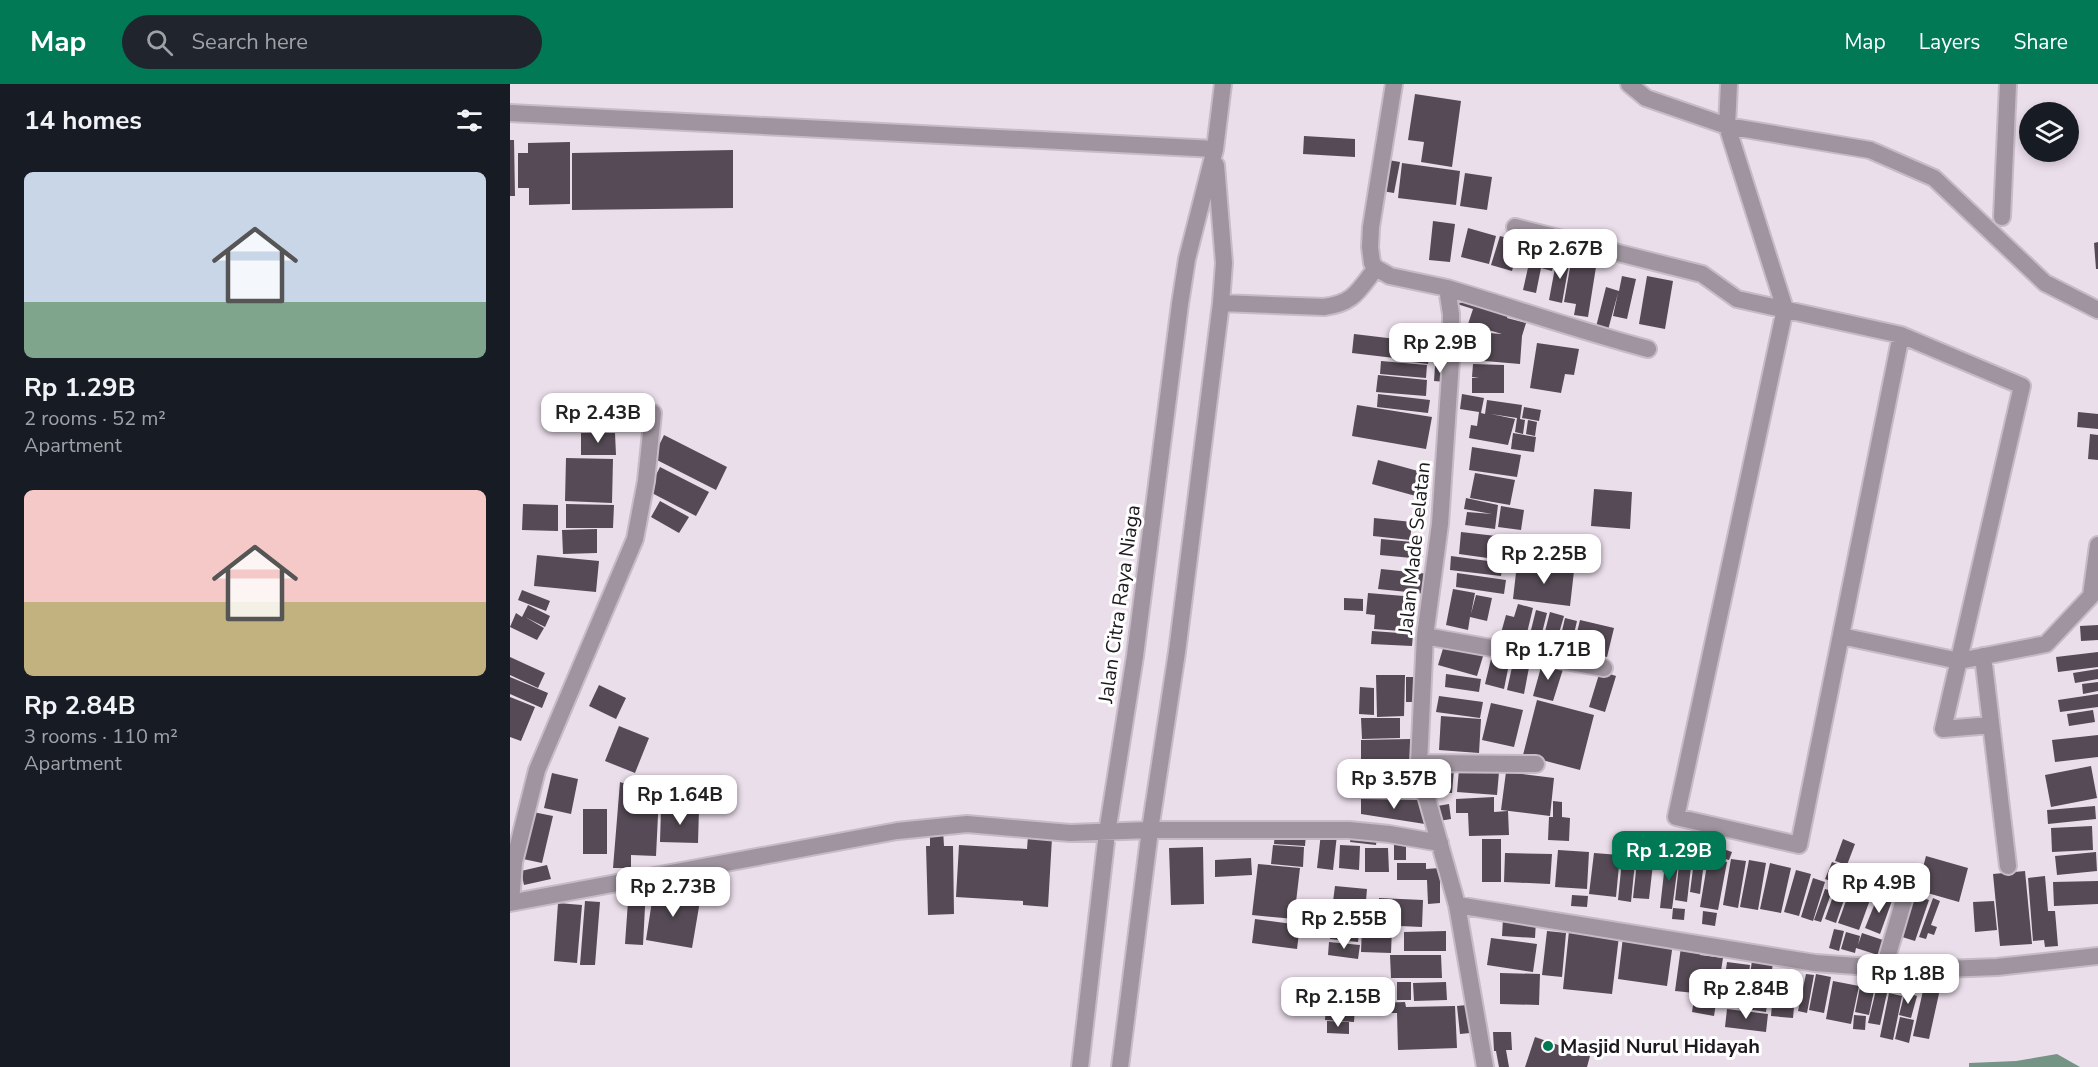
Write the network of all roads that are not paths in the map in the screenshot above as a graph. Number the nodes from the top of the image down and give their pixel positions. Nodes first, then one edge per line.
1 (1223, 84) edge
2 (1394, 84) edge
3 (1629, 84) edge
4 (1729, 84) edge
5 (2008, 84) edge
6 (510, 113) edge
7 (1727, 126) junction
8 (1215, 149) junction
9 (2002, 218) dead end
10 (1515, 227) dead end
11 (1376, 268) junction
12 (1447, 288) junction
13 (1221, 303) junction
14 (1785, 309) junction
15 (2098, 310) edge
16 (1901, 335) junction
17 (1648, 349) dead end
18 (653, 413) dead end
19 (2098, 545) edge
20 (1425, 636) junction
21 (1840, 636) junction
22 (1983, 656) junction
23 (1959, 661) junction
24 (1604, 668) dead end
25 (1991, 725) junction
26 (1419, 763) junction
27 (1536, 764) dead end
28 (1150, 830) junction
29 (1107, 833) junction
30 (1440, 843) junction
31 (2008, 866) dead end
32 (1906, 893) dead end
33 (511, 903) edge
34 (1457, 905) junction
35 (2098, 956) edge
36 (1884, 968) junction
37 (1080, 1067) edge
38 (1120, 1067) edge
39 (1485, 1067) edge

1 - 8 street, Jalan Citra Raya Niaga
2 - 11 street
3 - 7 street
4 - 7 street
5 - 9 street
6 - 8 street
7 - 14 street
7 - 15 street
8 - 13 street, Jalan Citra Raya Niaga
8 - 29 street, Jalan Citra Raya Niaga
10 - 14 street
11 - 12 street
11 - 13 street
12 - 17 street
12 - 20 street, Jalan Made Selatan
13 - 28 street, Jalan Citra Raya Niaga
14 - 16 street
14 - 21 street
16 - 21 street
16 - 23 street
18 - 33 street
19 - 22 street
20 - 24 street
20 - 26 street, Jalan Made Selatan
21 - 23 street
22 - 23 street
22 - 25 street
23 - 25 street
25 - 31 street
26 - 27 street
26 - 30 street, Jalan Made Selatan
28 - 29 street
28 - 30 street
28 - 38 street, Jalan Citra Raya Niaga
29 - 33 street
29 - 37 street, Jalan Citra Raya Niaga
30 - 34 street, Jalan Made Selatan
32 - 36 street
34 - 36 street
34 - 39 street, Jalan Made Selatan
35 - 36 street

